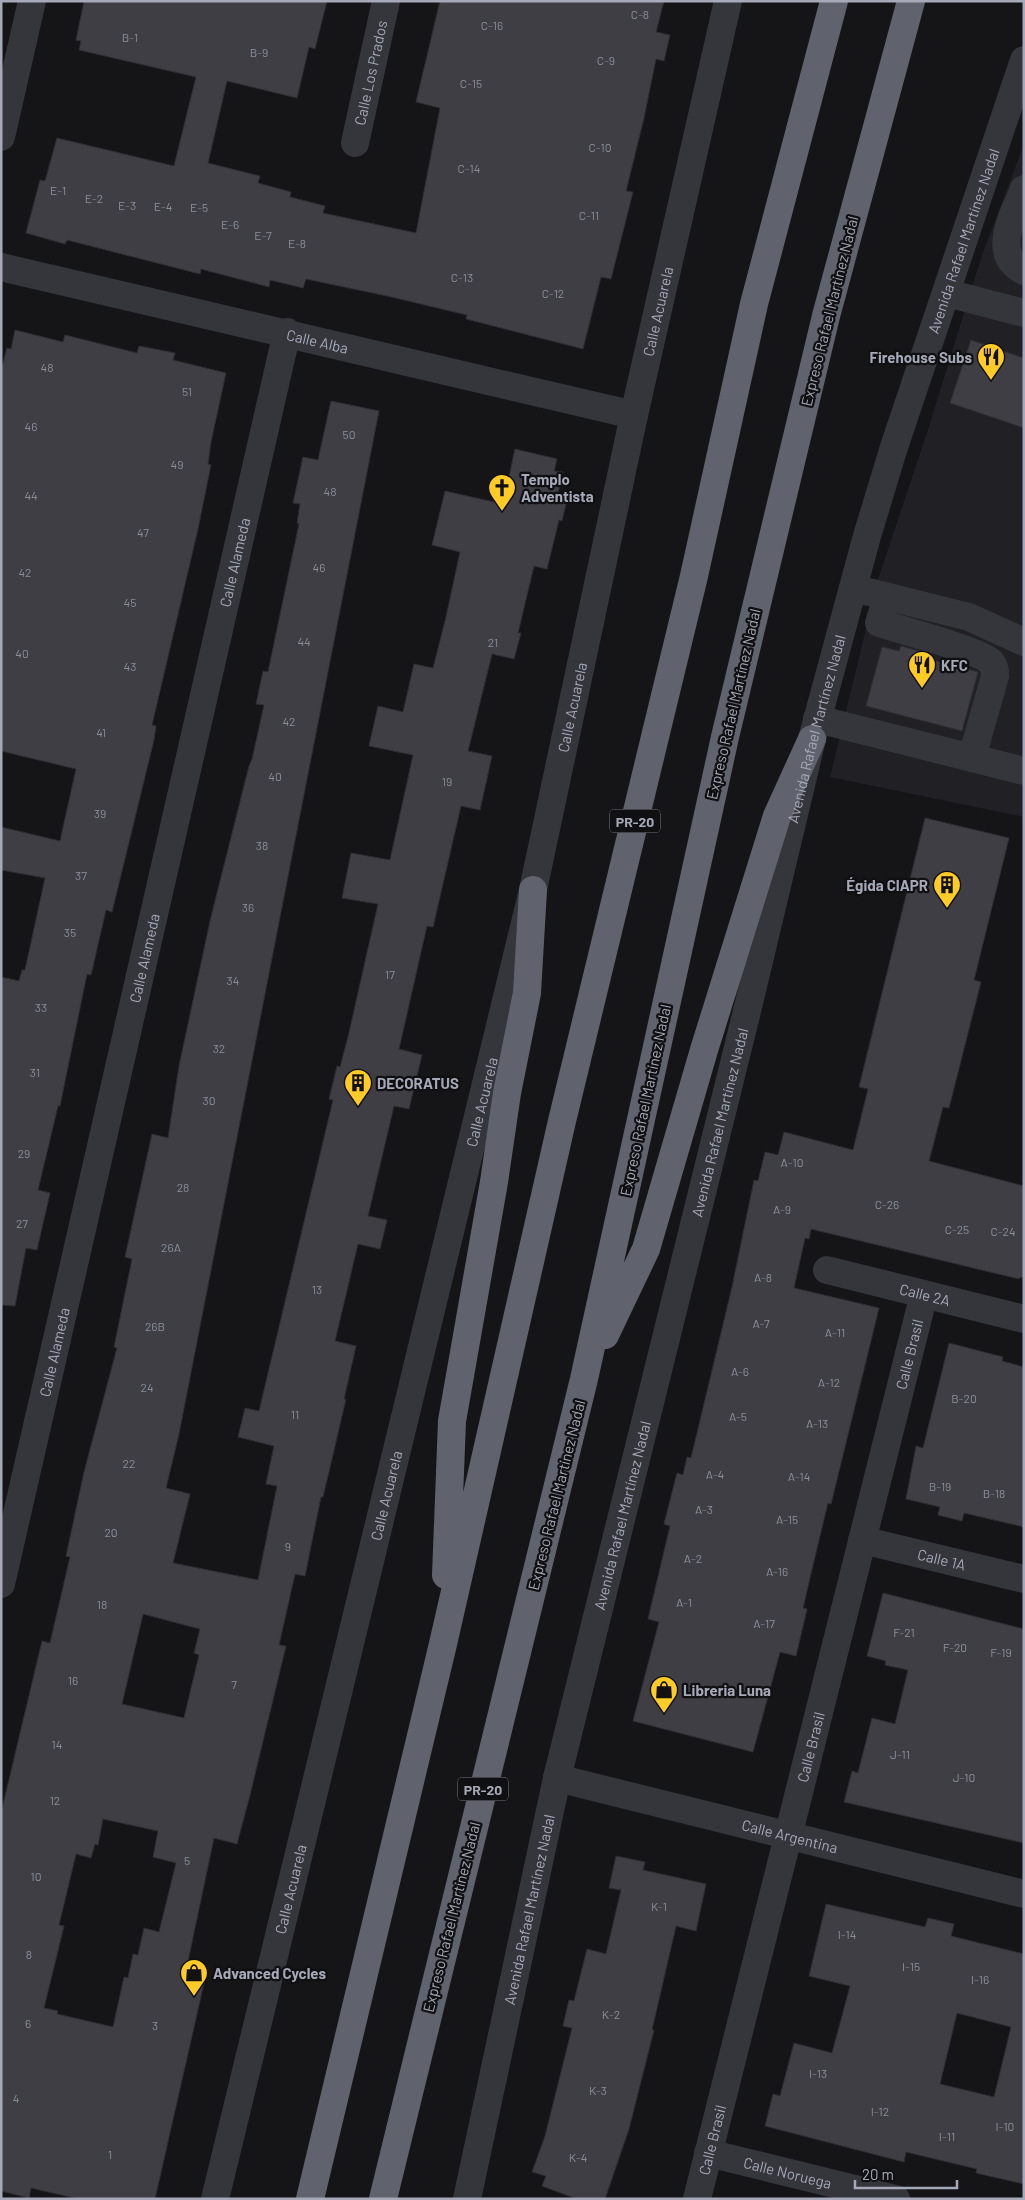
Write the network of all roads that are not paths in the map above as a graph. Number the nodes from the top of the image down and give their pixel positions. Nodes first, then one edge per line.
1 (32, 1) edge
2 (386, 1) edge
3 (728, 1) edge
4 (834, 1) edge
5 (911, 1) edge
6 (1024, 60) edge
7 (1, 137) edge
8 (355, 143) dead end
9 (1024, 189) edge
10 (1, 267) edge
11 (1024, 271) edge
12 (947, 293) junction
13 (1024, 313) edge
14 (287, 332) junction
15 (634, 415) junction
16 (853, 588) junction
17 (887, 596) junction
18 (1024, 642) edge
19 (815, 729) junction
20 (972, 757) junction
21 (1024, 771) edge
22 (534, 890) junction
23 (827, 1270) dead end
24 (924, 1294) junction
25 (1024, 1319) edge
26 (584, 1379) junction
27 (862, 1540) junction
28 (1024, 1579) edge
29 (1, 1584) edge
30 (443, 1644) junction
31 (556, 1778) junction
32 (786, 1836) junction
33 (1024, 1894) edge
34 (708, 2153) junction
35 (215, 2199) edge
36 (310, 2199) edge
37 (383, 2199) edge
38 (467, 2199) edge
39 (697, 2199) edge
40 (896, 2199) edge

1 - 7 street
2 - 8 street, Calle Los Prados
3 - 15 street, Calle Acuarela
4 - 30 highway, PR-20
5 - 26 highway, Expreso Rafael Martínez Nadal / PR-20
6 - 12 street, Avenida Rafael Martínez Nadal
9 - 11 street
10 - 14 street, Calle Alba
12 - 13 street
12 - 16 street, Avenida Rafael Martínez Nadal
14 - 15 street, Calle Alba
14 - 29 street, Calle Alameda
15 - 22 street, Calle Acuarela
16 - 17 street
16 - 19 street, Avenida Rafael Martínez Nadal
17 - 18 street
17 - 20 street
19 - 20 street
19 - 26 highway
19 - 31 street, Avenida Rafael Martínez Nadal
20 - 21 street
22 - 30 highway
22 - 35 street, Calle Acuarela
23 - 24 street, Calle 2A
24 - 25 street, Calle 2A
24 - 27 street, Calle Brasil
26 - 37 highway, Expreso Rafael Martínez Nadal / PR-20
27 - 28 street, Calle 1A
27 - 32 street, Calle Brasil
30 - 36 highway, PR-20
31 - 32 street, Calle Argentina
31 - 38 street, Avenida Rafael Martínez Nadal
32 - 33 street, Calle Argentina
32 - 34 street, Calle Brasil
34 - 39 street, Calle Brasil
34 - 40 street, Calle Noruega

